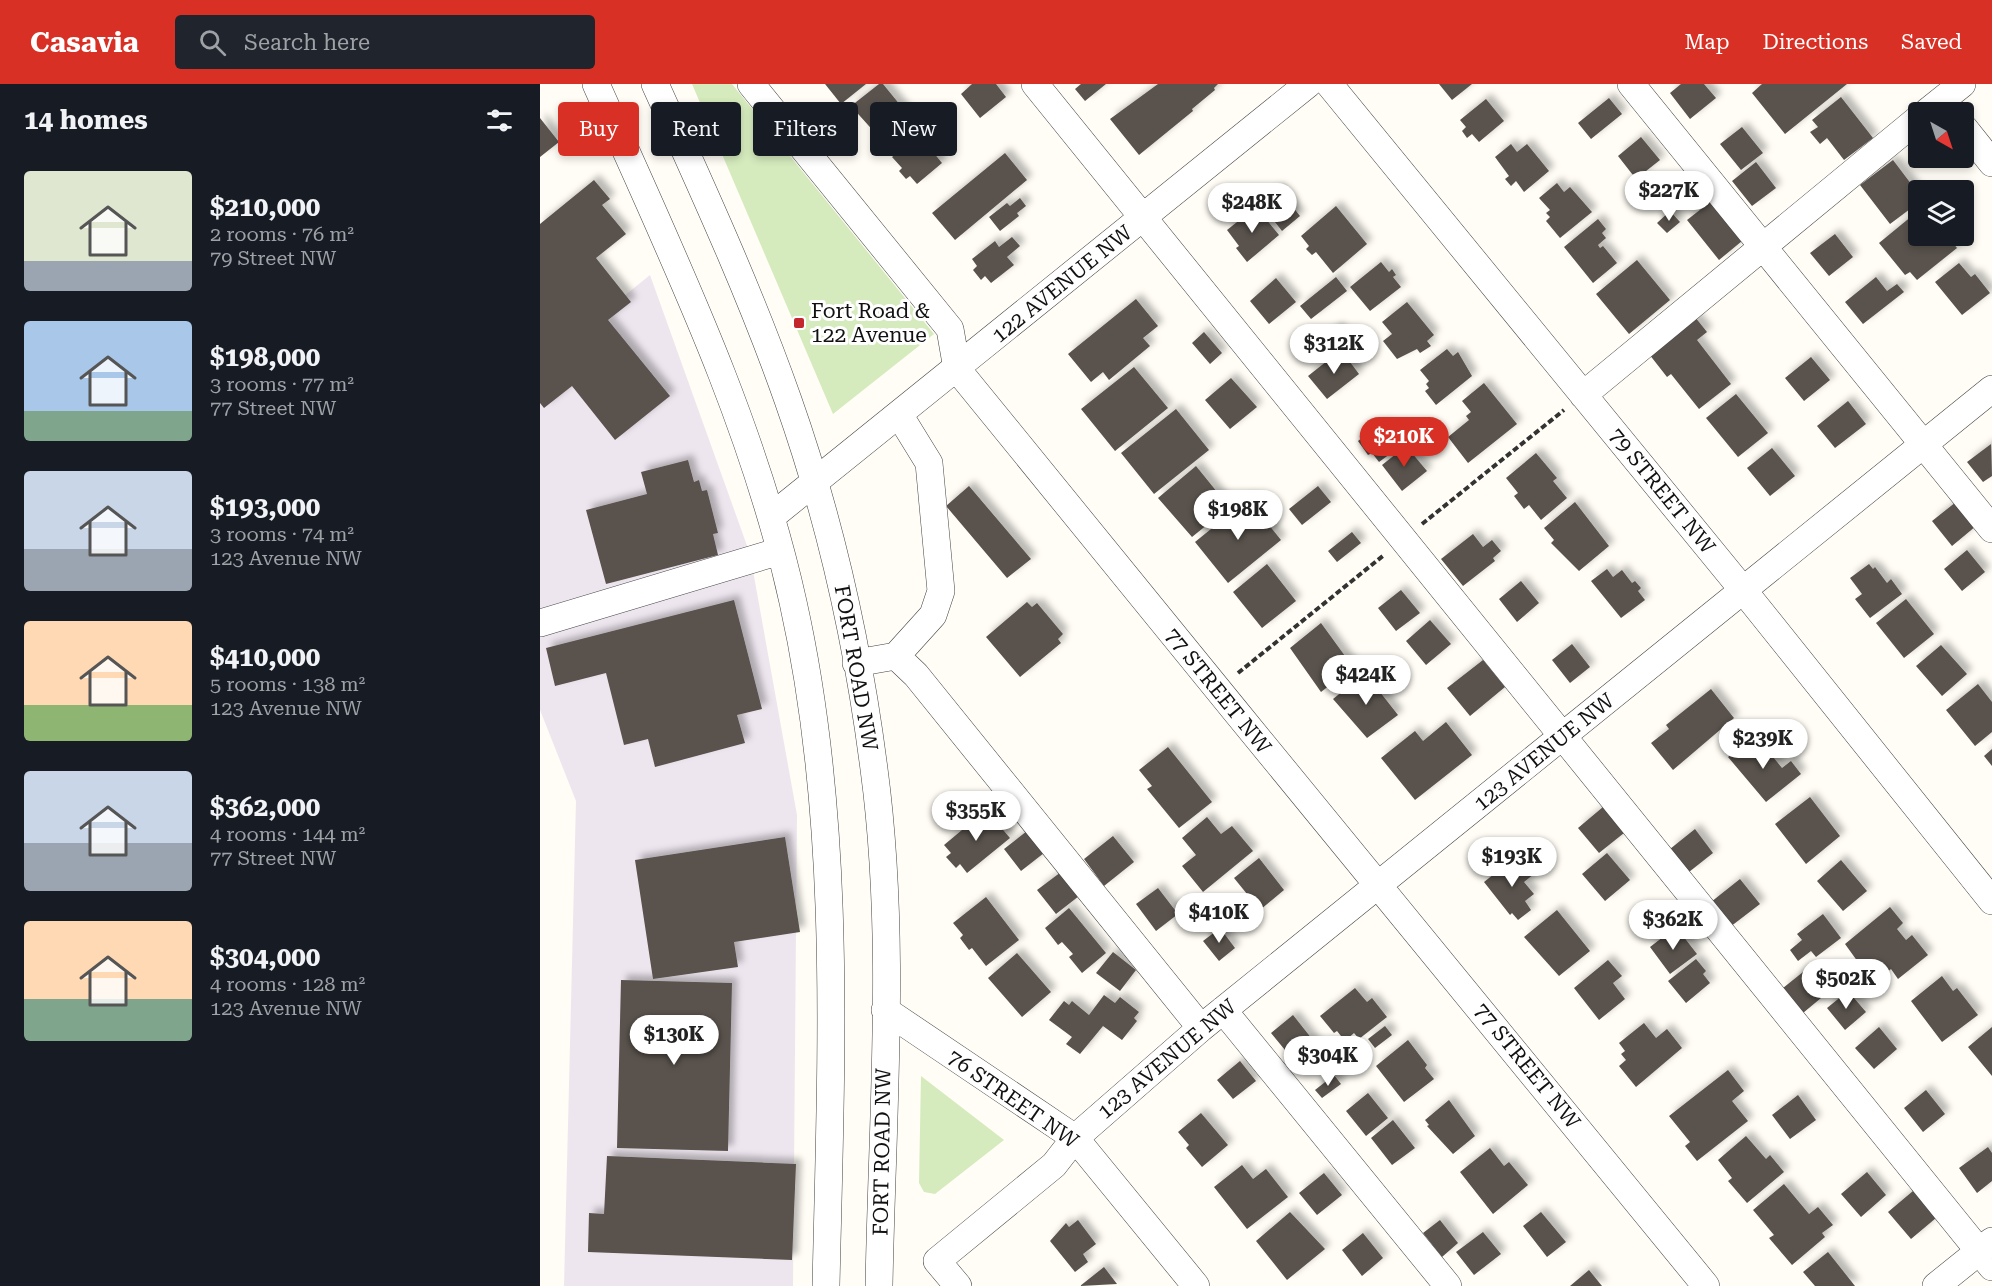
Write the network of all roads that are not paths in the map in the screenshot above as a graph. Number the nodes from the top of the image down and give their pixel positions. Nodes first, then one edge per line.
1 (596, 84) edge
2 (655, 84) edge
3 (751, 84) edge
4 (1035, 84) edge
5 (1308, 84) edge
6 (1329, 84) edge
7 (1631, 84) edge
8 (1962, 84) edge
9 (1937, 102) edge
10 (1908, 127) edge
11 (1974, 140) edge
12 (1992, 163) edge
13 (1143, 218) junction
14 (1762, 246) junction
15 (957, 369) junction
16 (1992, 389) edge
17 (1583, 395) junction
18 (900, 416) junction
19 (1923, 445) junction
20 (814, 483) junction
21 (771, 517) junction
22 (1992, 530) edge
23 (780, 551) junction
24 (1743, 590) junction
25 (540, 622) edge
26 (896, 656) junction
27 (856, 663) junction
28 (1562, 738) junction
29 (1379, 885) junction
30 (1992, 901) edge
31 (885, 1010) junction
32 (1223, 1010) junction
33 (1201, 1028) junction
34 (1075, 1138) junction
35 (1988, 1253) edge
36 (826, 1286) edge
37 (879, 1286) edge
38 (958, 1286) edge
39 (1196, 1286) edge
40 (1448, 1286) edge
41 (1706, 1286) edge
42 (1936, 1286) edge

1 - 21 street
2 - 20 street, FORT ROAD NW
3 - 15 street, 77 STREET NW
4 - 13 street
5 - 13 street, 122 AVENUE NW
6 - 17 street, 79 STREET NW
7 - 14 street
8 - 9 street
10 - 14 street
11 - 12 street
13 - 15 street, 122 AVENUE NW
13 - 28 street
14 - 17 street
14 - 19 street
15 - 18 street, 122 AVENUE NW
15 - 29 street, 77 STREET NW
16 - 19 street, 123 AVENUE NW
17 - 24 street, 79 STREET NW
18 - 20 street, 122 AVENUE NW
18 - 26 street
19 - 22 street
19 - 24 street, 123 AVENUE NW
20 - 21 street, 122 AVENUE NW
20 - 27 street, FORT ROAD NW
21 - 23 street
23 - 25 street
23 - 36 street
24 - 28 street, 123 AVENUE NW
24 - 30 street, 79 STREET NW
26 - 27 street
26 - 33 street
27 - 31 street, FORT ROAD NW
28 - 29 street, 123 AVENUE NW
28 - 35 street
29 - 32 street, 123 AVENUE NW
29 - 41 street, 77 STREET NW
31 - 34 street, 76 STREET NW
31 - 37 street, FORT ROAD NW
32 - 33 street, 123 AVENUE NW
32 - 40 street
33 - 34 street, 123 AVENUE NW
34 - 38 street, 123 AVENUE NW
34 - 39 street, 76 STREET NW
35 - 42 street

